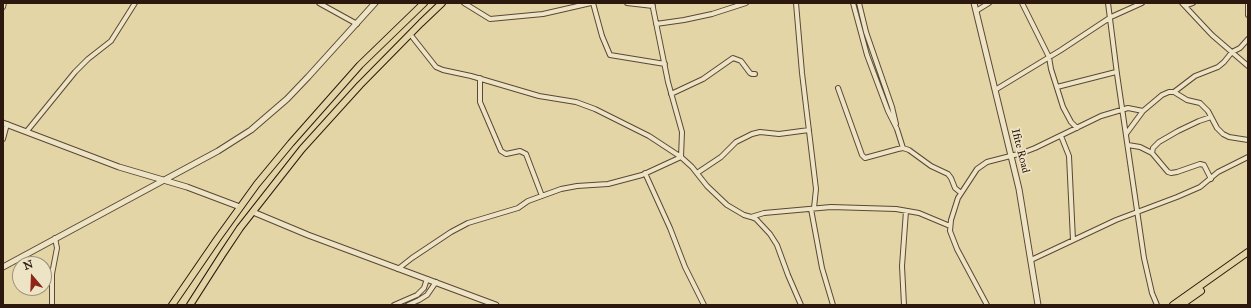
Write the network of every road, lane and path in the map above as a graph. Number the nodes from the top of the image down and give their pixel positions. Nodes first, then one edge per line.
1 (5, 3) edge
2 (134, 3) edge
3 (319, 3) edge
4 (375, 3) edge
5 (424, 3) edge
6 (442, 3) edge
7 (464, 3) edge
8 (592, 3) edge
9 (627, 3) edge
10 (745, 3) edge
11 (796, 3) edge
12 (853, 3) edge
13 (859, 3) edge
14 (974, 3) edge
15 (989, 3) edge
16 (1022, 3) edge
17 (1108, 3) edge
18 (1142, 3) edge
19 (1193, 3) edge
20 (1248, 3) edge
21 (652, 4) edge
22 (1183, 4) edge
23 (3, 7) edge
24 (976, 11) junction
25 (1248, 15) edge
26 (1111, 17) junction
27 (356, 24) junction
28 (656, 24) junction
29 (410, 34) junction
30 (1248, 39) edge
31 (1232, 52) junction
32 (1049, 57) junction
33 (665, 64) junction
34 (1248, 66) edge
35 (1116, 72) junction
36 (755, 74) dead end
37 (480, 78) junction
38 (1057, 87) junction
39 (838, 88) dead end
40 (995, 90) junction
41 (1174, 92) junction
42 (671, 94) junction
43 (1122, 109) junction
44 (1143, 111) junction
45 (1211, 117) junction
46 (5, 123) edge
47 (1077, 128) junction
48 (897, 129) junction
49 (809, 130) junction
50 (27, 131) junction
51 (1126, 134) junction
52 (1061, 136) junction
53 (3, 139) edge
54 (1248, 140) edge
55 (1128, 145) junction
56 (903, 148) junction
57 (1152, 153) junction
58 (1011, 156) junction
59 (681, 157) junction
60 (1248, 157) edge
61 (645, 173) junction
62 (697, 173) junction
63 (1211, 179) junction
64 (165, 180) junction
65 (961, 193) junction
66 (542, 196) junction
67 (240, 207) junction
68 (813, 208) junction
69 (906, 211) junction
70 (1138, 211) junction
71 (253, 212) junction
72 (751, 216) junction
73 (950, 226) junction
74 (55, 238) junction
75 (1073, 240) junction
76 (1248, 252) edge
77 (1248, 257) edge
78 (1031, 260) junction
79 (3, 267) edge
80 (398, 269) junction
81 (427, 279) junction
82 (436, 282) junction
83 (52, 305) edge
84 (172, 305) edge
85 (190, 305) edge
86 (394, 305) edge
87 (408, 305) edge
88 (496, 305) edge
89 (704, 305) edge
90 (801, 305) edge
91 (833, 305) edge
92 (904, 305) edge
93 (987, 305) edge
94 (1038, 305) edge
95 (1157, 305) edge
96 (1173, 305) edge
97 (1181, 305) edge

1 - 23 street
2 - 50 street
3 - 27 street
4 - 27 street
5 - 67 main road
6 - 29 main road
7 - 8 street
8 - 33 street
9 - 21 street
10 - 28 street
11 - 49 street
12 - 48 street
13 - 48 street
14 - 24 street, Ifite Road
15 - 24 street
16 - 32 street
17 - 26 street
18 - 26 street
19 - 22 street
20 - 25 street
21 - 28 street
22 - 31 street
24 - 40 street, Ifite Road
26 - 32 street
26 - 35 street
27 - 64 street
28 - 33 street
29 - 37 street
29 - 71 main road
30 - 31 street
31 - 34 street
31 - 41 street
32 - 38 street
32 - 40 street
33 - 42 street
35 - 38 street
35 - 43 street
36 - 42 street
37 - 59 street
37 - 66 street
38 - 47 street
39 - 56 street
40 - 58 street, Ifite Road
41 - 44 street
41 - 45 street
42 - 59 street
43 - 44 street
43 - 47 street
43 - 51 street
44 - 51 street
45 - 54 street
45 - 57 street
46 - 50 street
46 - 53 street
47 - 52 street
48 - 56 street
49 - 62 street
49 - 68 street
50 - 64 street
51 - 55 street
52 - 58 street
52 - 75 street
55 - 57 street
55 - 70 street
56 - 65 street
57 - 63 street
58 - 65 street
58 - 78 street, Ifite Road
59 - 61 street
59 - 62 street
60 - 63 street
61 - 66 street
61 - 89 street
62 - 72 street
63 - 70 street
64 - 67 street
64 - 74 street
65 - 73 street
66 - 80 street
67 - 84 main road
68 - 69 street
68 - 72 street
68 - 91 street
69 - 73 street
69 - 92 street
70 - 75 street
70 - 95 street
71 - 80 street
71 - 85 main road
72 - 90 street
73 - 93 street
74 - 79 street
74 - 83 street
75 - 78 street
76 - 96 main road
77 - 97 main road
78 - 94 street, Ifite Road
80 - 81 street
81 - 82 street
81 - 86 street
82 - 87 street
82 - 88 street

